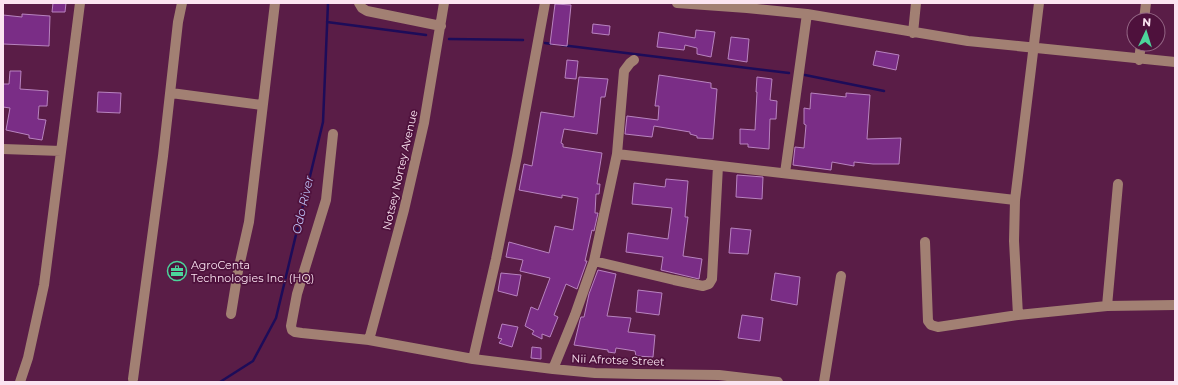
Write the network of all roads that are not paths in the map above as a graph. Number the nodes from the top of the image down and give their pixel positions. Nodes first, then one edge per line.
1 (80, 3) edge
2 (182, 3) edge
3 (275, 3) edge
4 (359, 3) edge
5 (444, 3) edge
6 (545, 3) edge
7 (677, 3) edge
8 (916, 3) edge
9 (1039, 3) edge
10 (807, 14) junction
11 (440, 26) junction
12 (913, 33) junction
13 (1033, 47) junction
14 (1140, 52) edge
15 (634, 60) dead end
16 (1139, 60) junction
17 (1175, 62) edge
18 (171, 93) junction
19 (262, 105) junction
20 (333, 134) dead end
21 (3, 149) edge
22 (61, 151) junction
23 (617, 154) junction
24 (718, 166) junction
25 (785, 173) junction
26 (1118, 184) dead end
27 (1015, 200) junction
28 (925, 242) dead end
29 (594, 261) junction
30 (841, 276) dead end
31 (1175, 305) edge
32 (1107, 306) junction
33 (231, 314) dead end
34 (1018, 315) junction
35 (369, 340) junction
36 (473, 359) junction
37 (553, 369) junction
38 (637, 378) edge
39 (133, 379) dead end
40 (20, 382) edge
41 (778, 382) edge
42 (824, 382) edge

1 - 22 street
2 - 18 street
3 - 19 street
4 - 11 street
5 - 11 street, Notsey Nortey Avenue
6 - 36 street
7 - 10 street
8 - 12 street
9 - 13 street
10 - 12 street
10 - 25 street
11 - 35 street, Notsey Nortey Avenue
12 - 13 street
13 - 16 street
13 - 27 street
14 - 16 street
15 - 23 street
16 - 17 street
18 - 19 street
18 - 39 street
19 - 33 street
20 - 35 street, Nii Afrotse Street
21 - 22 street
22 - 40 street
23 - 24 street
23 - 29 street
24 - 25 street
24 - 29 street
25 - 27 street
26 - 32 street
27 - 34 street
28 - 34 street
29 - 37 street
30 - 42 street
31 - 32 street
32 - 34 street
35 - 36 street, Nii Afrotse Street
36 - 37 street, Nii Afrotse Street
37 - 38 street, Nii Afrotse Street
38 - 41 street, Nii Afrotse Street

